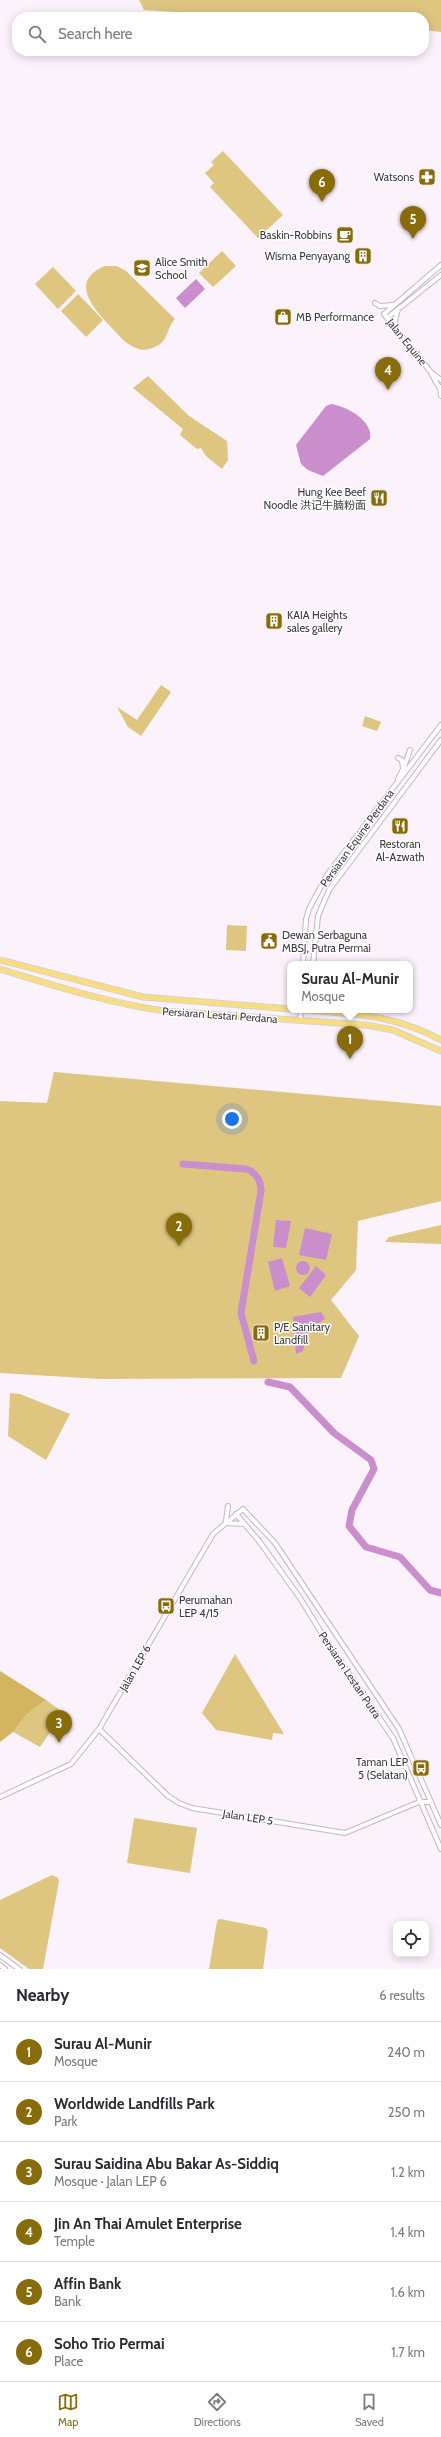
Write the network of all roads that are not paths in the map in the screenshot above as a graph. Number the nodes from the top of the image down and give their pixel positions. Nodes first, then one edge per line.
1 (441, 265) edge
2 (441, 275) edge
3 (375, 303) dead end
4 (395, 304) junction
5 (399, 308) junction
6 (387, 318) junction
7 (396, 330) junction
8 (430, 371) junction
9 (441, 380) edge
10 (440, 387) edge
11 (441, 396) edge
12 (441, 725) edge
13 (441, 740) edge
14 (410, 750) dead end
15 (398, 758) dead end
16 (403, 769) junction
17 (393, 790) junction
18 (0, 960) edge
19 (303, 961) edge
20 (313, 961) edge
21 (0, 969) edge
22 (287, 1009) edge
23 (301, 1013) edge
24 (309, 1013) edge
25 (336, 1013) edge
26 (300, 1020) junction
27 (308, 1021) junction
28 (441, 1040) edge
29 (441, 1051) edge
30 (228, 1506) dead end
31 (242, 1509) joint
32 (236, 1514) junction
33 (225, 1523) junction
34 (245, 1524) junction
35 (307, 1591) junction
36 (300, 1598) junction
37 (99, 1729) junction
38 (0, 1797) edge
39 (419, 1802) junction
40 (431, 1802) junction
41 (441, 1825) edge
42 (441, 1850) edge
43 (0, 1955) edge
44 (0, 1965) edge
45 (5, 1969) edge
46 (19, 1969) edge

1 - 4 street
2 - 5 street
3 - 4 street
4 - 6 street, Jalan Equine
5 - 6 street
5 - 7 street
6 - 7 street, Jalan Equine
7 - 8 street, Jalan Equine
8 - 9 street, Jalan Equine
8 - 10 street, Jalan Equine
10 - 11 street
12 - 17 street, Persiaran Equine Perdana
13 - 20 street, Persiaran Equine Perdana
14 - 16 street
15 - 16 street
16 - 17 street
17 - 19 street, Persiaran Equine Perdana
18 - 22 main road, Persiaran Lestari Perdana
21 - 26 main road, Persiaran Lestari Perdana
23 - 26 street
24 - 27 street
25 - 28 main road
26 - 27 main road, Persiaran Lestari Perdana
27 - 29 main road, Persiaran Lestari Perdana
30 - 33 street
31 - 32 street, Jalan LEP 6
31 - 35 street, Persiaran Lestari Putra
32 - 33 street, Jalan LEP 6
32 - 34 street, Persiaran Lestari Putra
33 - 34 street
33 - 37 street, Jalan LEP 6
34 - 36 street, Persiaran Lestari Putra
35 - 36 street
35 - 40 street, Persiaran Lestari Putra
36 - 39 street, Persiaran Lestari Putra
37 - 38 street, Jalan LEP 6
37 - 39 street, Jalan LEP 5
39 - 40 street
39 - 42 street, Persiaran Lestari Putra
40 - 41 street, Persiaran Lestari Putra
43 - 46 street
44 - 45 street

